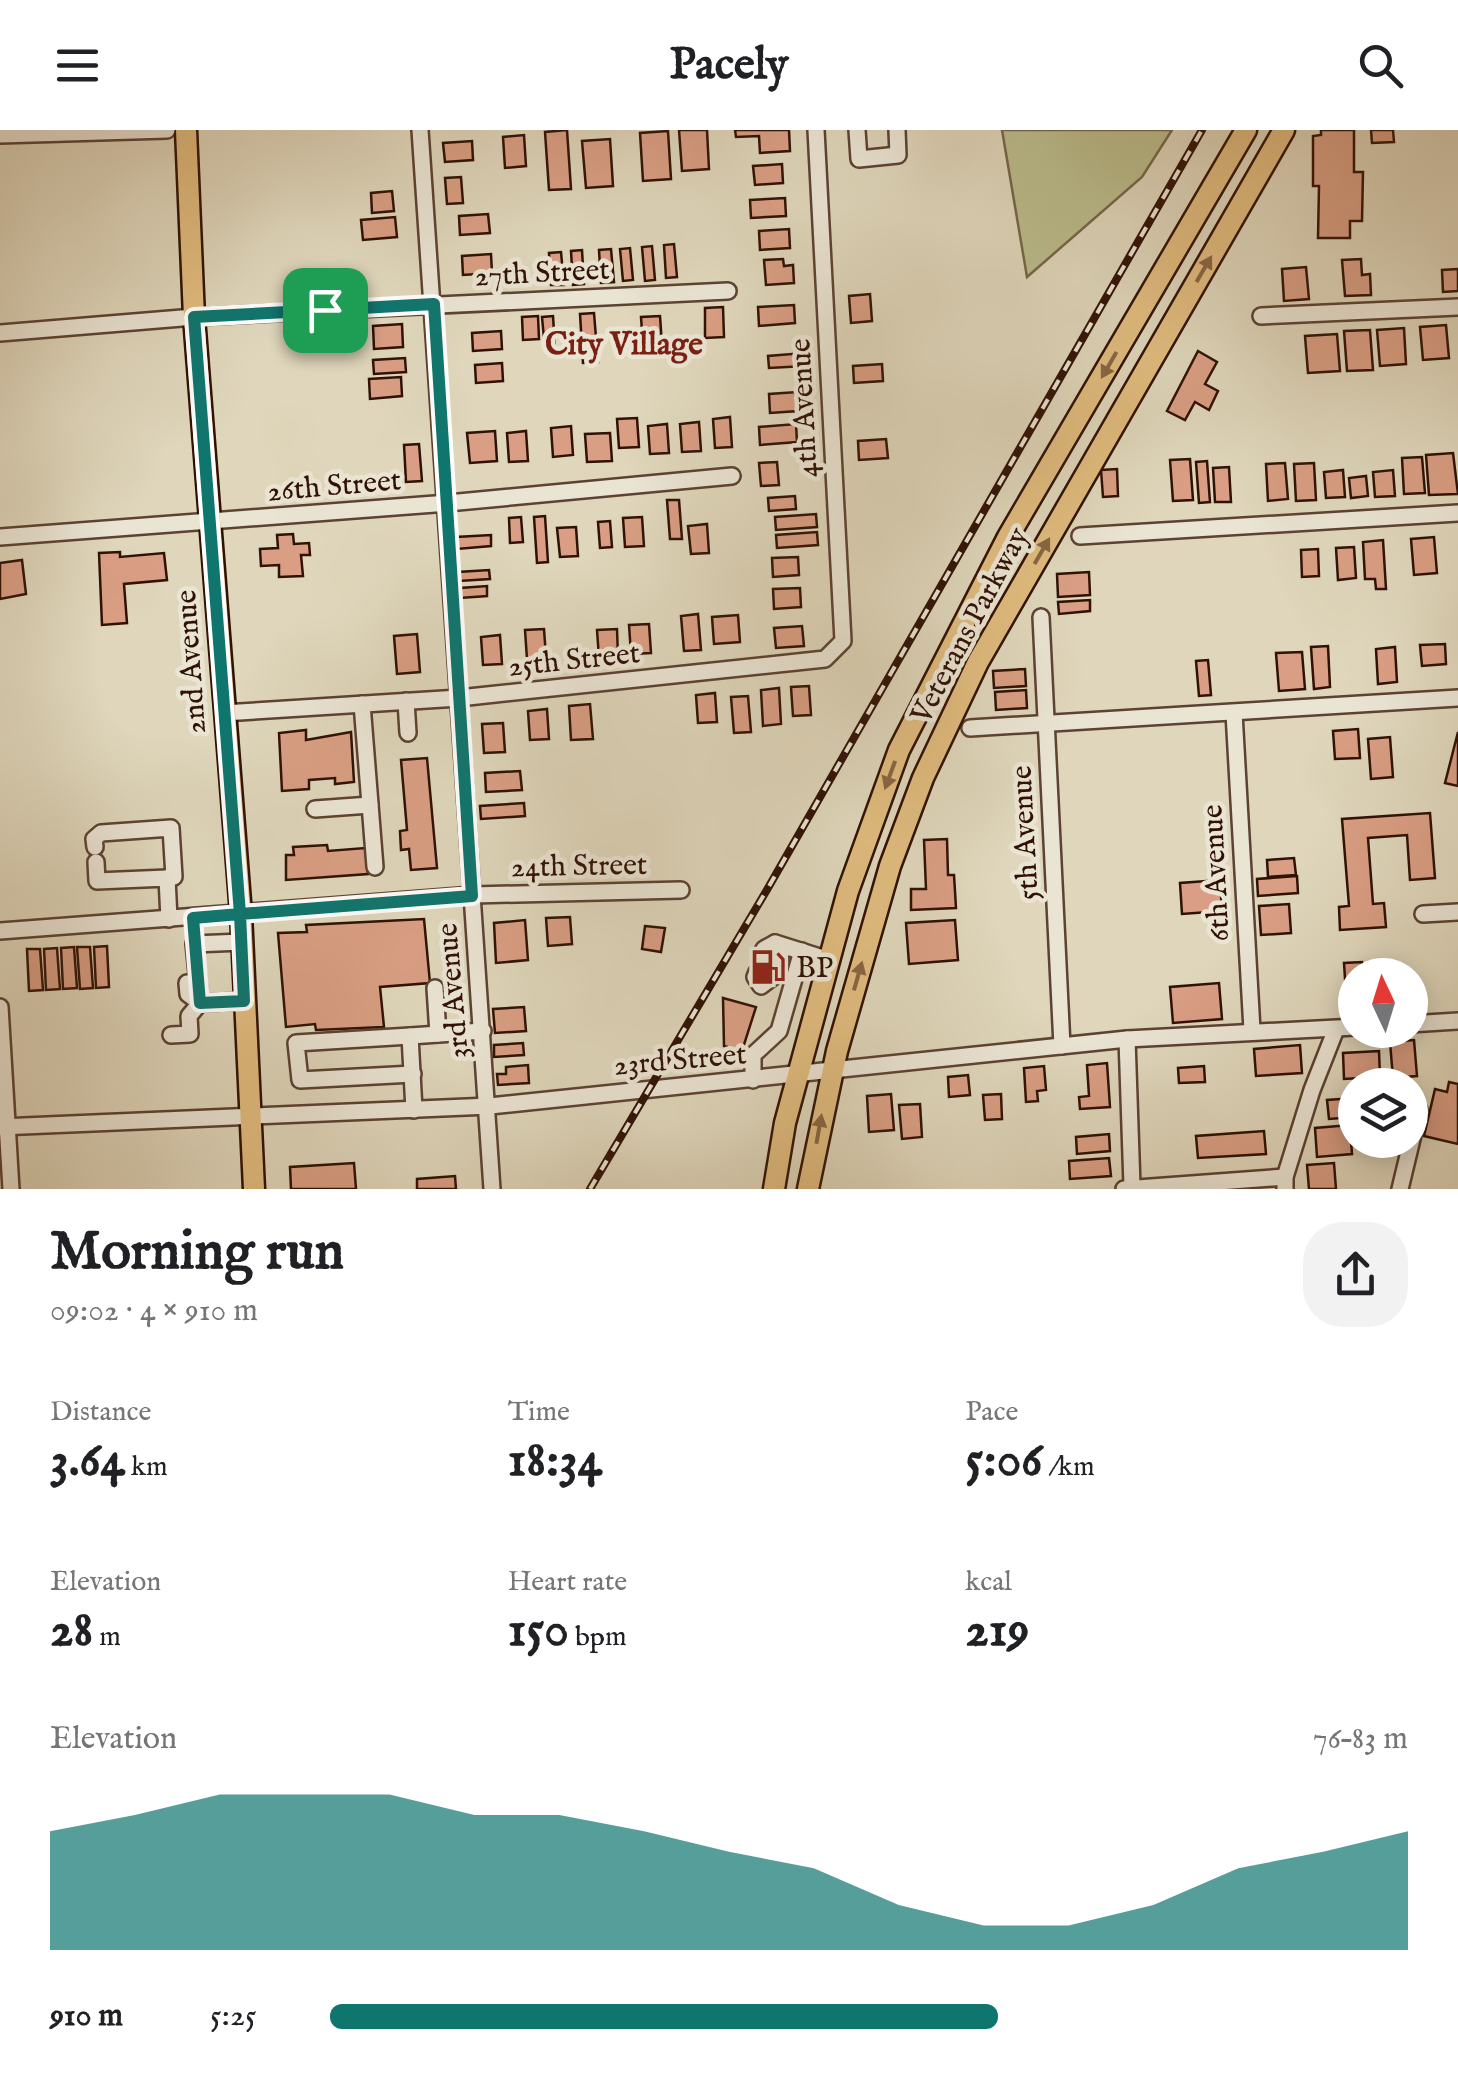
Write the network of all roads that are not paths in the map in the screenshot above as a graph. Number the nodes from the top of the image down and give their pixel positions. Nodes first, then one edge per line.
1 (166, 130) edge
2 (186, 130) edge
3 (420, 130) edge
4 (816, 130) edge
5 (858, 130) edge
6 (897, 130) edge
7 (1246, 130) edge
8 (1284, 130) edge
9 (0, 135) edge
10 (728, 291) dead end
11 (434, 304) junction
12 (1458, 307) edge
13 (1262, 316) dead end
14 (194, 317) junction
15 (0, 333) edge
16 (732, 476) dead end
17 (448, 503) junction
18 (1458, 513) edge
19 (211, 522) junction
20 (1080, 536) dead end
21 (0, 538) edge
22 (1041, 617) dead end
23 (809, 662) joint
24 (459, 698) junction
25 (1458, 698) edge
26 (406, 701) junction
27 (362, 704) junction
28 (224, 713) junction
29 (1234, 714) junction
30 (1046, 724) junction
31 (970, 728) dead end
32 (408, 733) dead end
33 (370, 805) junction
34 (315, 809) dead end
35 (375, 867) dead end
36 (167, 878) junction
37 (681, 890) dead end
38 (472, 896) junction
39 (1458, 912) edge
40 (240, 914) junction
41 (1424, 914) dead end
42 (193, 918) junction
43 (169, 919) junction
44 (0, 931) edge
45 (242, 942) junction
46 (194, 944) junction
47 (802, 951) junction
48 (829, 960) junction
49 (435, 988) dead end
50 (789, 994) junction
51 (244, 1001) junction
52 (200, 1003) junction
53 (0, 1007) edge
54 (1458, 1021) edge
55 (1428, 1023) edge
56 (1336, 1028) joint
57 (1252, 1030) junction
58 (483, 1031) junction
59 (779, 1031) junction
60 (438, 1034) junction
61 (171, 1036) dead end
62 (410, 1036) junction
63 (809, 1037) junction
64 (1127, 1040) junction
65 (1062, 1046) junction
66 (831, 1070) junction
67 (413, 1074) junction
68 (798, 1075) junction
69 (754, 1080) junction
70 (490, 1106) junction
71 (414, 1110) junction
72 (249, 1118) junction
73 (4, 1127) edge
74 (1407, 1158) edge
75 (1285, 1183) edge
76 (1128, 1188) edge
77 (10, 1189) edge
78 (254, 1189) edge
79 (492, 1189) edge
80 (774, 1189) edge
81 (808, 1189) edge
82 (1400, 1189) edge

1 - 9 street
2 - 14 main road, 2nd Avenue
3 - 11 street, 3rd Avenue
4 - 23 street, 4th Avenue
5 - 6 street
7 -> 48 main road, Veterans Parkway
66 -> 8 main road, Veterans Parkway
10 - 11 street, 27th Street
11 - 14 street, 27th Street
11 - 17 street, 3rd Avenue
12 - 13 street
14 - 15 street, 27th Street
14 - 19 main road, 2nd Avenue
16 - 17 street, 26th Street
17 - 19 street, 26th Street
17 - 24 street, 3rd Avenue
18 - 20 street
19 - 21 street, 26th Street
19 - 28 main road, 2nd Avenue
22 - 30 street, 5th Avenue
23 - 24 street, 25th Street
24 - 26 street, 25th Street
24 - 38 street, 3rd Avenue
25 - 29 street
26 - 27 street, 25th Street
26 - 32 street
27 - 28 street, 25th Street
27 - 33 street
28 - 40 main road, 2nd Avenue
29 - 30 street
29 - 57 street, 6th Avenue
30 - 31 street
30 - 65 street, 5th Avenue
33 - 34 street
33 - 35 street
36 - 36 street
36 - 43 street
37 - 38 street, 24th Street
38 - 40 street, 24th Street
38 - 58 street, 3rd Avenue
39 - 41 street
40 - 42 street, 24th Street
40 - 45 main road, 2nd Avenue
42 - 43 street, 24th Street
42 - 46 street
43 - 44 street, 24th Street
45 - 46 street
45 - 51 main road, 2nd Avenue
46 - 52 street
46 - 52 street
47 - 48 street
47 - 50 street
47 - 50 street
48 - 63 main road, Veterans Parkway
49 - 60 street
50 - 59 street
51 - 52 street
51 - 72 main road, 2nd Avenue
52 - 61 street
53 - 73 street
54 - 55 street
56 - 57 street, 23rd Street
56 - 75 street
57 - 64 street, 23rd Street
58 - 60 street
58 - 70 street, 3rd Avenue
59 - 63 street
59 - 69 street
60 - 62 street
62 - 67 street
62 - 67 street
63 - 68 main road, Veterans Parkway
64 - 65 street, 23rd Street
64 - 76 street
65 - 66 street, 23rd Street
66 - 68 street, 23rd Street
81 -> 66 main road, Veterans Parkway
67 - 71 street
68 - 69 street, 23rd Street
68 - 80 main road, Veterans Parkway
69 - 70 street, 23rd Street
70 - 71 street, 23rd Street
70 - 79 street, 3rd Avenue
71 - 72 street, 23rd Street
72 - 73 street, 23rd Street
72 - 78 main road, 2nd Avenue
73 - 77 street
74 - 82 street
75 - 76 street

